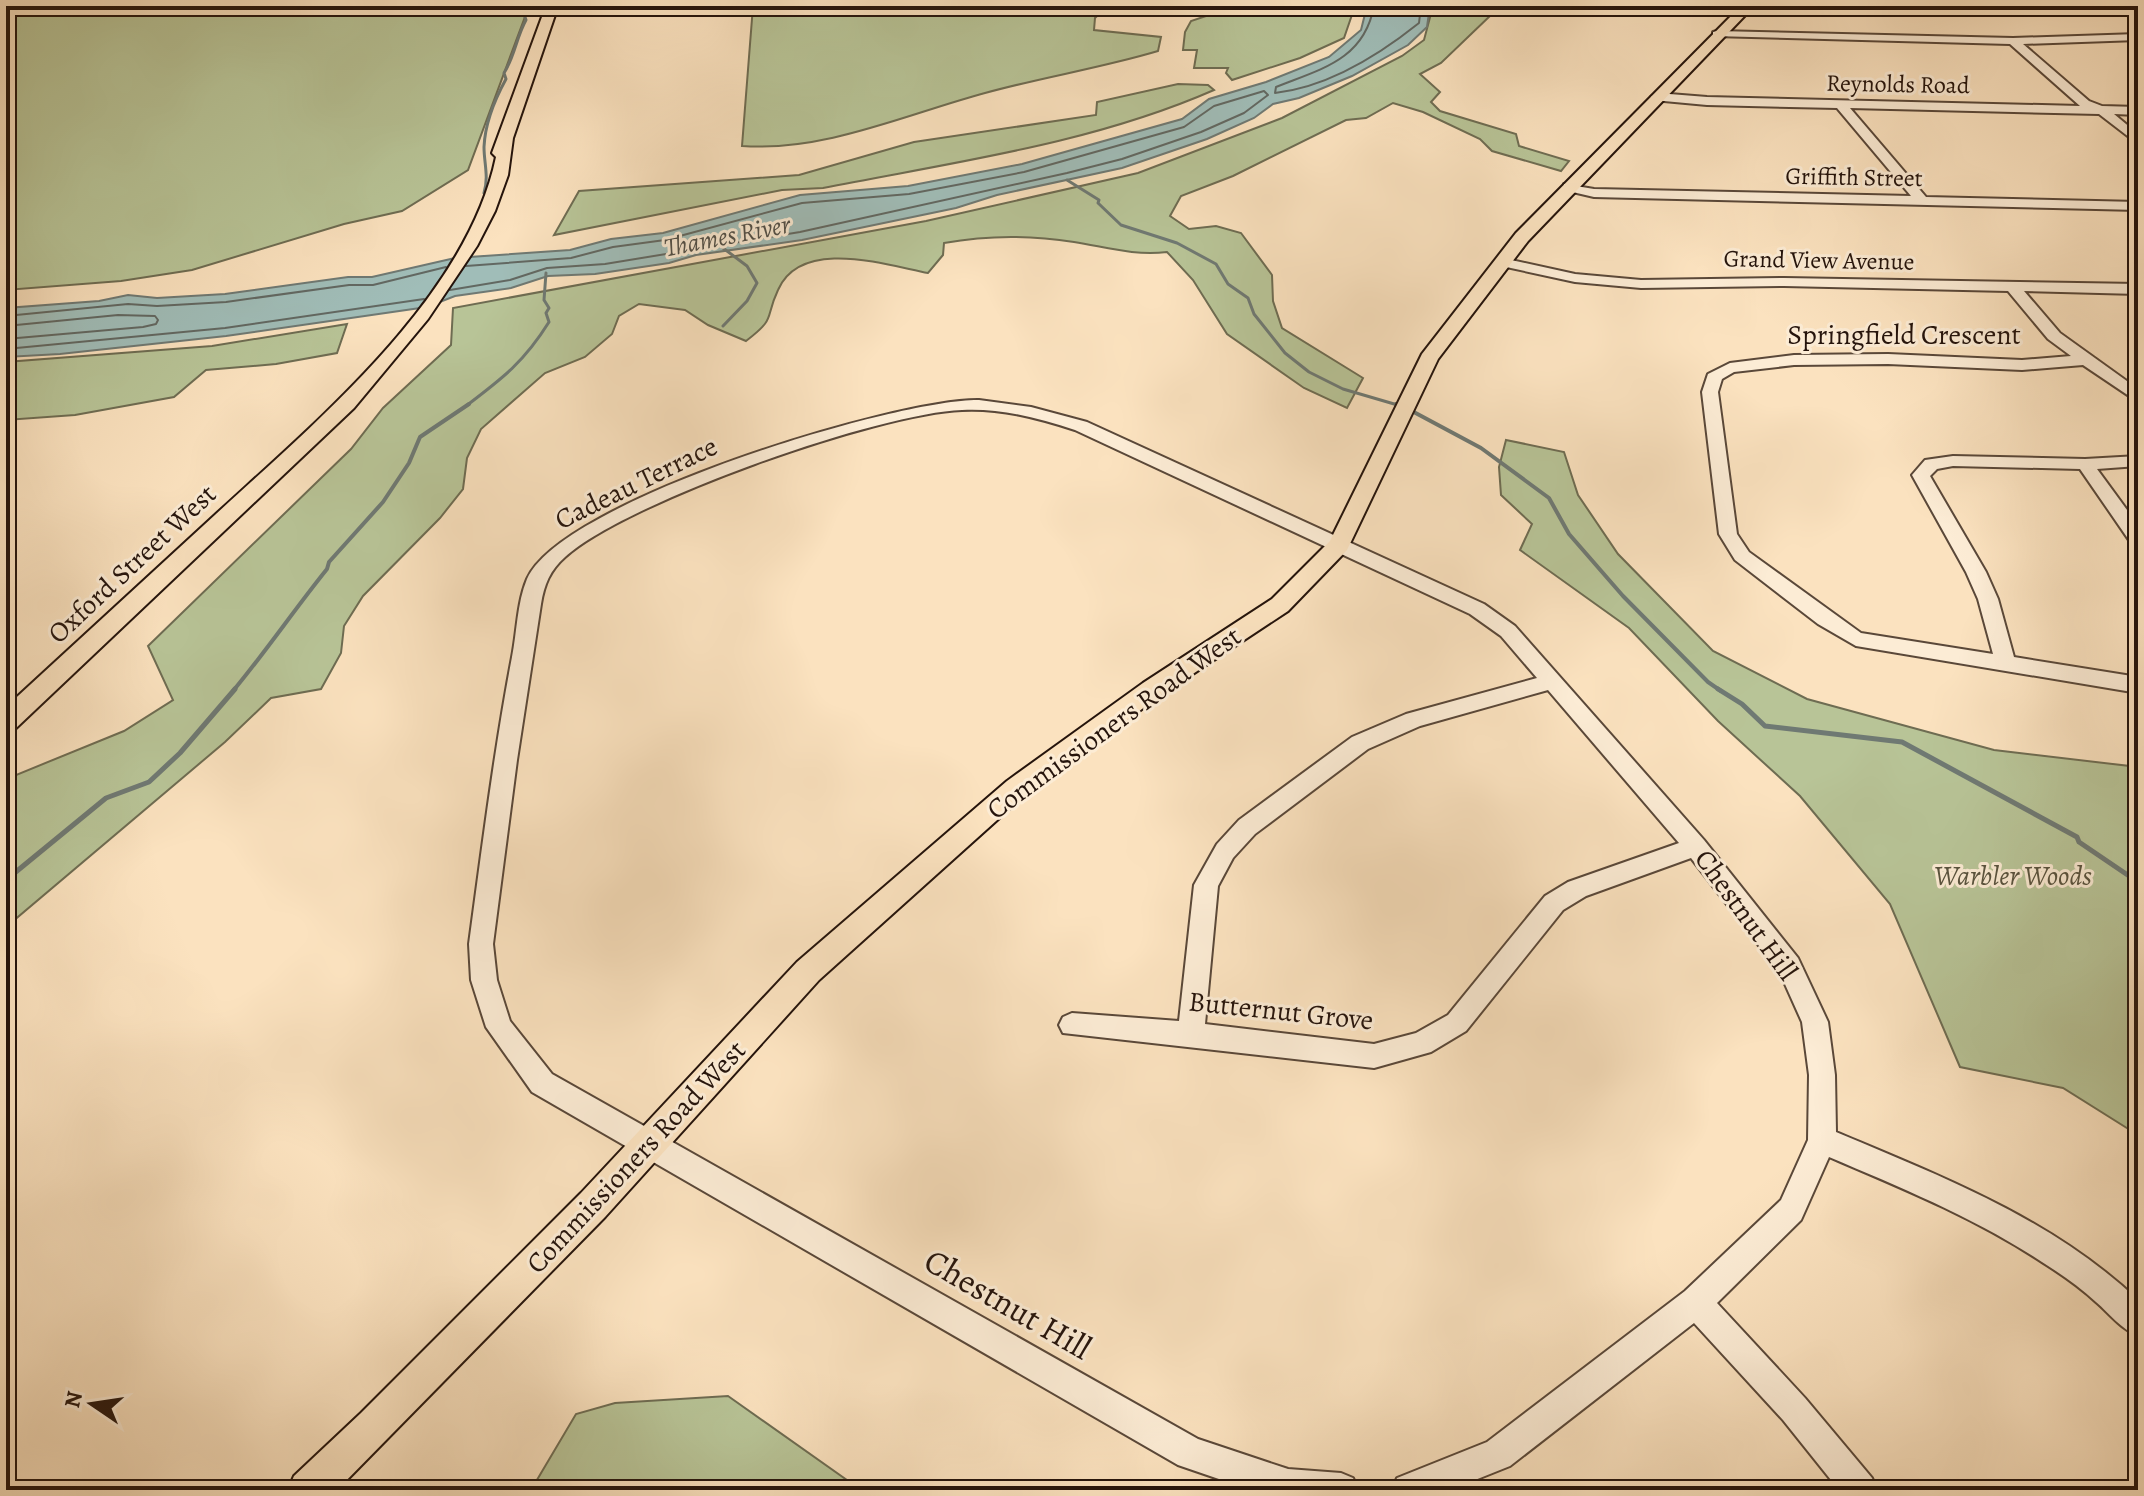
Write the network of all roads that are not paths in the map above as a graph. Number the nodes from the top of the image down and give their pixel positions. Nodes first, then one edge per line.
1 (552, 6) edge
2 (1748, 6) edge
3 (1717, 34) junction
4 (2138, 37) edge
5 (2013, 41) junction
6 (1657, 97) junction
7 (1841, 105) junction
8 (2103, 111) junction
9 (2138, 111) edge
10 (2138, 140) edge
11 (1569, 187) junction
12 (1921, 200) junction
13 (2138, 206) edge
14 (1502, 262) junction
15 (2012, 286) junction
16 (2138, 289) edge
17 (2083, 360) junction
18 (2138, 397) edge
19 (2138, 461) edge
20 (2085, 464) junction
21 (2138, 539) edge
22 (1339, 545) junction
23 (2005, 661) junction
24 (1551, 682) junction
25 (2138, 685) edge
26 (6, 722) edge
27 (1696, 847) junction
28 (1072, 1025) dead end
29 (1191, 1034) junction
30 (1822, 1140) junction
31 (652, 1143) junction
32 (1696, 1302) junction
33 (2138, 1321) edge
34 (308, 1490) edge
35 (1341, 1490) edge
36 (1409, 1490) edge
37 (1860, 1490) edge

1 - 26 main road, Oxford Street West
2 - 3 main road, Commissioners Road West
3 - 5 street
3 - 6 main road, Commissioners Road West
4 - 5 street
5 - 8 street
6 - 7 street, Reynolds Road
6 - 11 main road, Commissioners Road West
7 - 8 street, Reynolds Road
7 - 12 street
8 - 9 street, Reynolds Road
8 - 10 street
11 - 12 street, Griffith Street
11 - 14 main road, Commissioners Road West
12 - 13 street, Griffith Street
14 - 15 street, Grand View Avenue
14 - 22 main road, Commissioners Road West
15 - 16 street, Grand View Avenue
15 - 17 street
17 - 18 street
17 - 23 street, Springfield Crescent
19 - 20 street
20 - 21 street
20 - 23 street
22 - 24 street, Chestnut Hill
22 - 31 main road, Commissioners Road West
22 - 31 street, Cadeau Terrace
23 - 25 street, Springfield Crescent
24 - 27 street, Chestnut Hill
24 - 29 street
27 - 29 street, Butternut Grove
27 - 30 street, Chestnut Hill
28 - 29 street, Butternut Grove
30 - 32 street, Chestnut Hill
30 - 33 street
31 - 34 main road, Commissioners Road West
31 - 35 street, Chestnut Hill
32 - 36 street, Chestnut Hill
32 - 37 street

